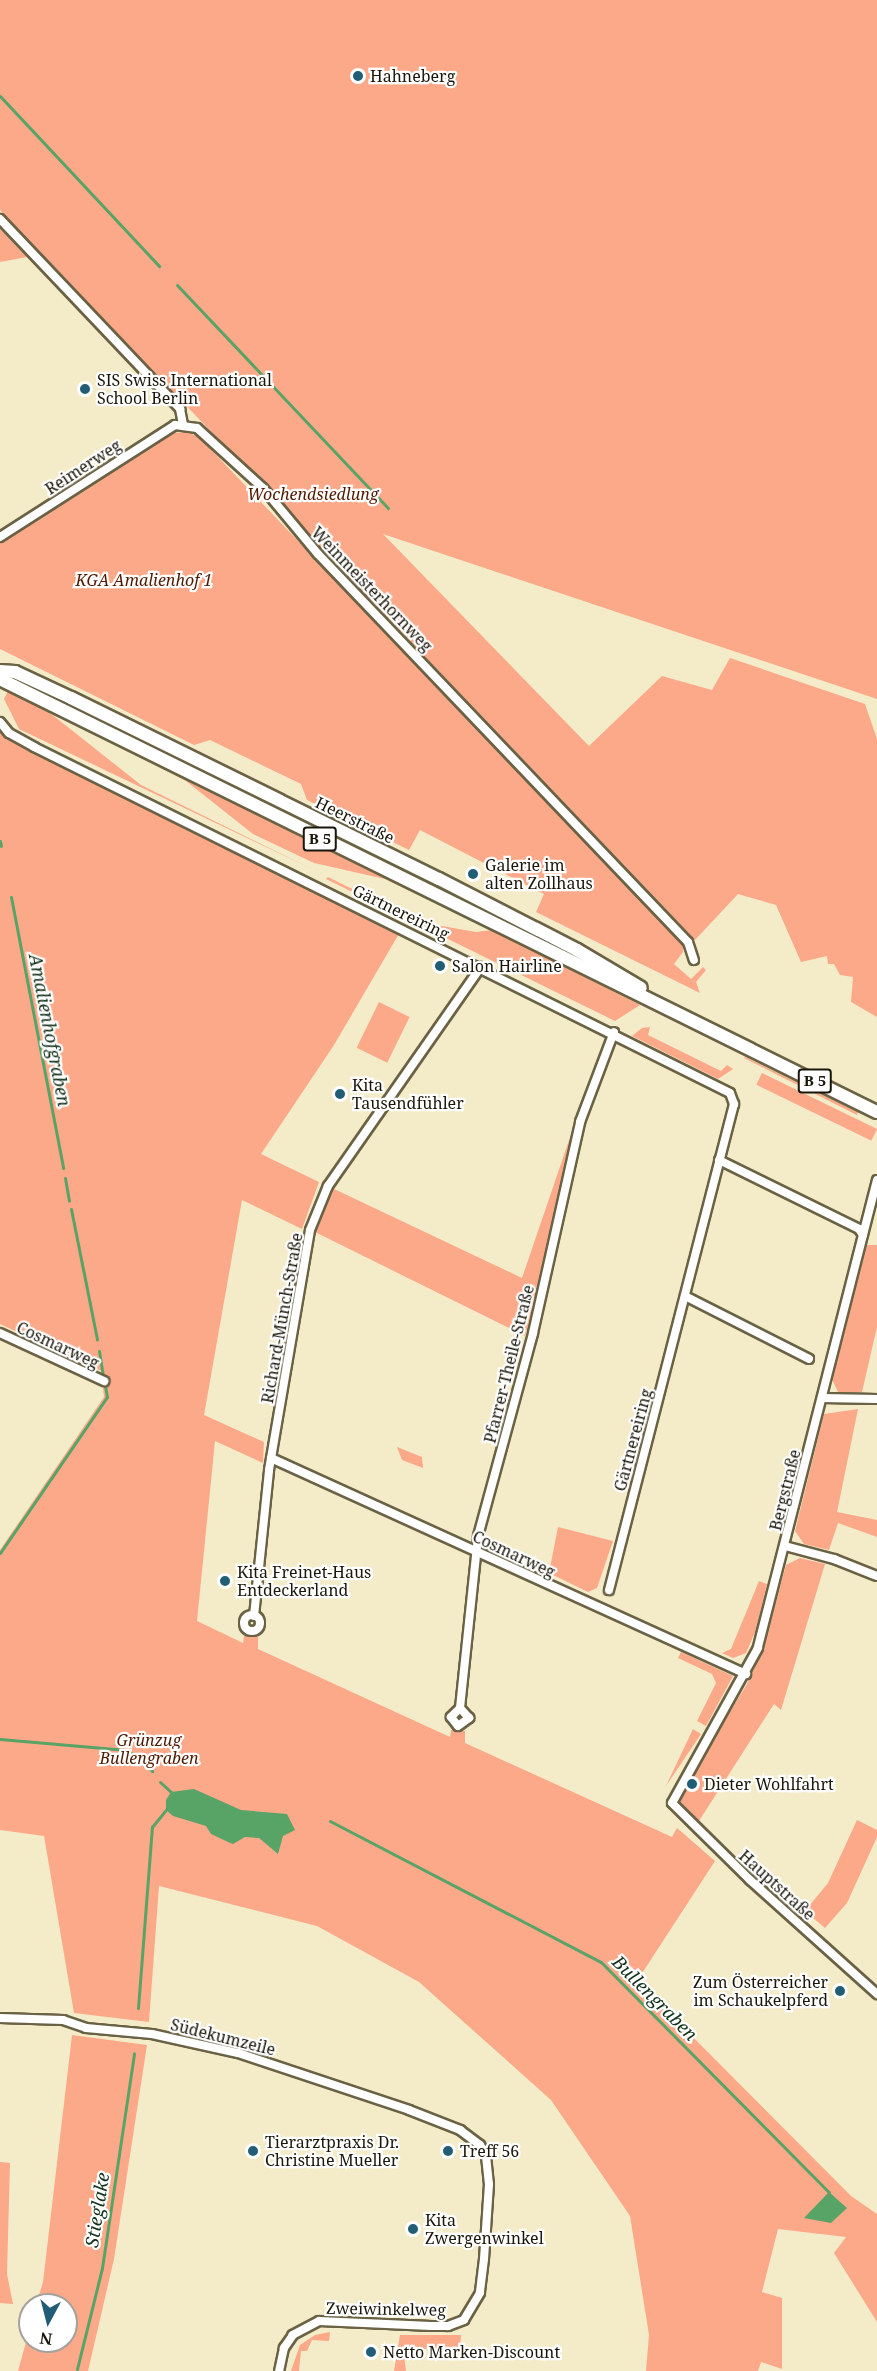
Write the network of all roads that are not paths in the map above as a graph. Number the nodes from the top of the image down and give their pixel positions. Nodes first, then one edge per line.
1 (0, 219) edge
2 (183, 424) junction
3 (0, 537) edge
4 (0, 670) edge
5 (0, 679) edge
6 (0, 722) edge
7 (694, 960) dead end
8 (481, 967) junction
9 (688, 1018) junction
10 (614, 1032) junction
11 (877, 1112) edge
12 (719, 1160) junction
13 (877, 1180) edge
14 (863, 1235) junction
15 (685, 1296) junction
16 (0, 1333) edge
17 (810, 1359) dead end
18 (104, 1381) dead end
19 (822, 1398) junction
20 (877, 1399) edge
21 (271, 1458) junction
22 (785, 1546) junction
23 (476, 1551) junction
24 (877, 1576) edge
25 (609, 1590) dead end
26 (254, 1616) dead end
27 (746, 1674) junction
28 (460, 1708) dead end
29 (676, 1790) joint
30 (877, 1994) edge
31 (0, 2018) edge
32 (433, 2120) joint
33 (279, 2371) edge

1 - 2 street
2 - 3 street, Reimerweg
2 - 7 street, Weinmeisterhornweg
4 - 9 main road, Heerstraße / B 5
5 - 9 main road, Heerstraße / B 5
6 - 8 street, Gärtnereiring
8 - 10 street, Gärtnereiring
8 - 21 street, Richard-Münch-Straße
9 - 11 main road, Heerstraße / B 5
10 - 12 street, Gärtnereiring
10 - 23 street, Pfarrer-Theile-Straße
12 - 14 street
12 - 15 street, Gärtnereiring
13 - 14 street, Bergstraße
14 - 19 street, Bergstraße
15 - 17 street
15 - 25 street, Gärtnereiring
16 - 18 street, Cosmarweg
19 - 20 street
19 - 22 street, Bergstraße
21 - 23 street, Cosmarweg
21 - 26 street, Richard-Münch-Straße
22 - 24 street
22 - 27 street, Bergstraße
23 - 27 street, Cosmarweg
23 - 28 street, Pfarrer-Theile-Straße
27 - 29 street, Bergstraße
29 - 30 street, Hauptstraße
31 - 32 street, Südekumzeile
32 - 33 street, Zweiwinkelweg

